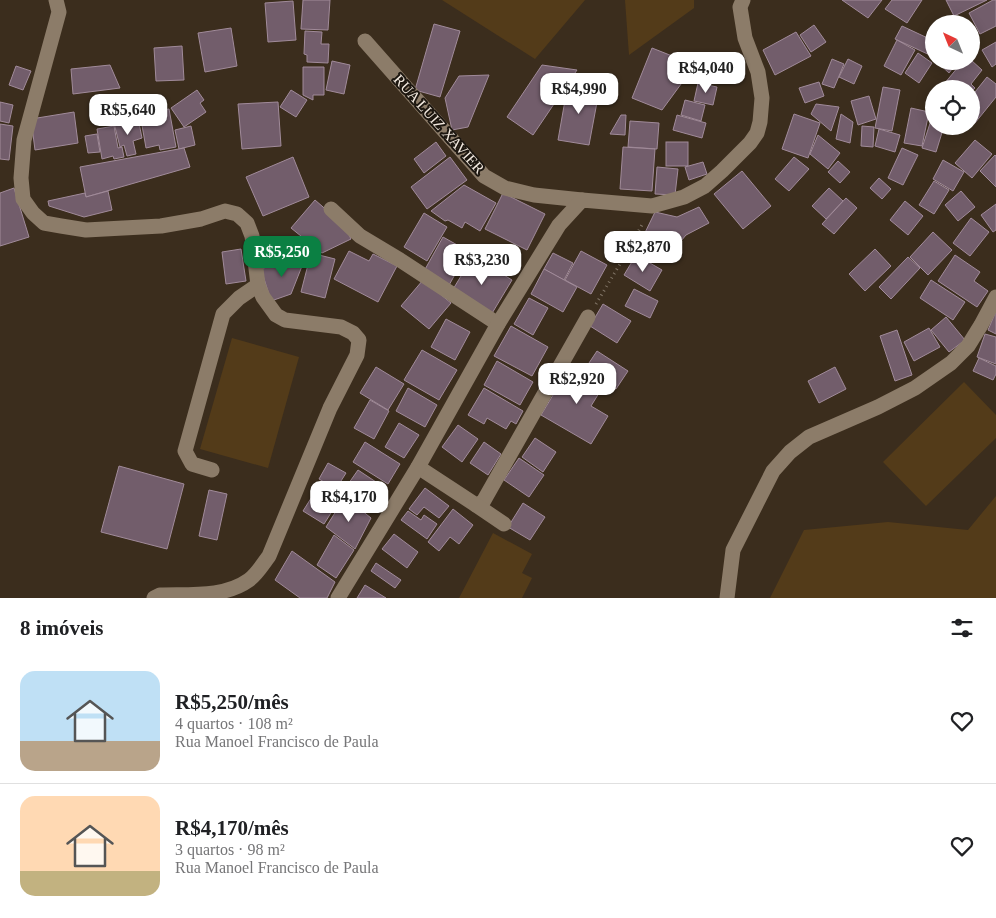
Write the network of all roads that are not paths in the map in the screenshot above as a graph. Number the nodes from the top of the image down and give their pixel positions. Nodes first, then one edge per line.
1 (56, 0) edge
2 (743, 0) edge
3 (364, 41) dead end
4 (582, 200) junction
5 (331, 209) dead end
6 (258, 285) junction
7 (996, 297) edge
8 (588, 317) road end
9 (498, 324) junction
10 (418, 467) junction
11 (212, 470) dead end
12 (476, 505) junction
13 (504, 524) dead end
14 (154, 598) edge
15 (338, 598) edge
16 (727, 598) edge

1 - 6 street
2 - 4 street, RUA LUIZ XAVIER
3 - 4 street, RUA LUIZ XAVIER
4 - 9 street
5 - 9 street
6 - 11 street
6 - 14 street
7 - 16 street
8 - 12 street
9 - 10 street
10 - 12 street
10 - 15 street
12 - 13 street

